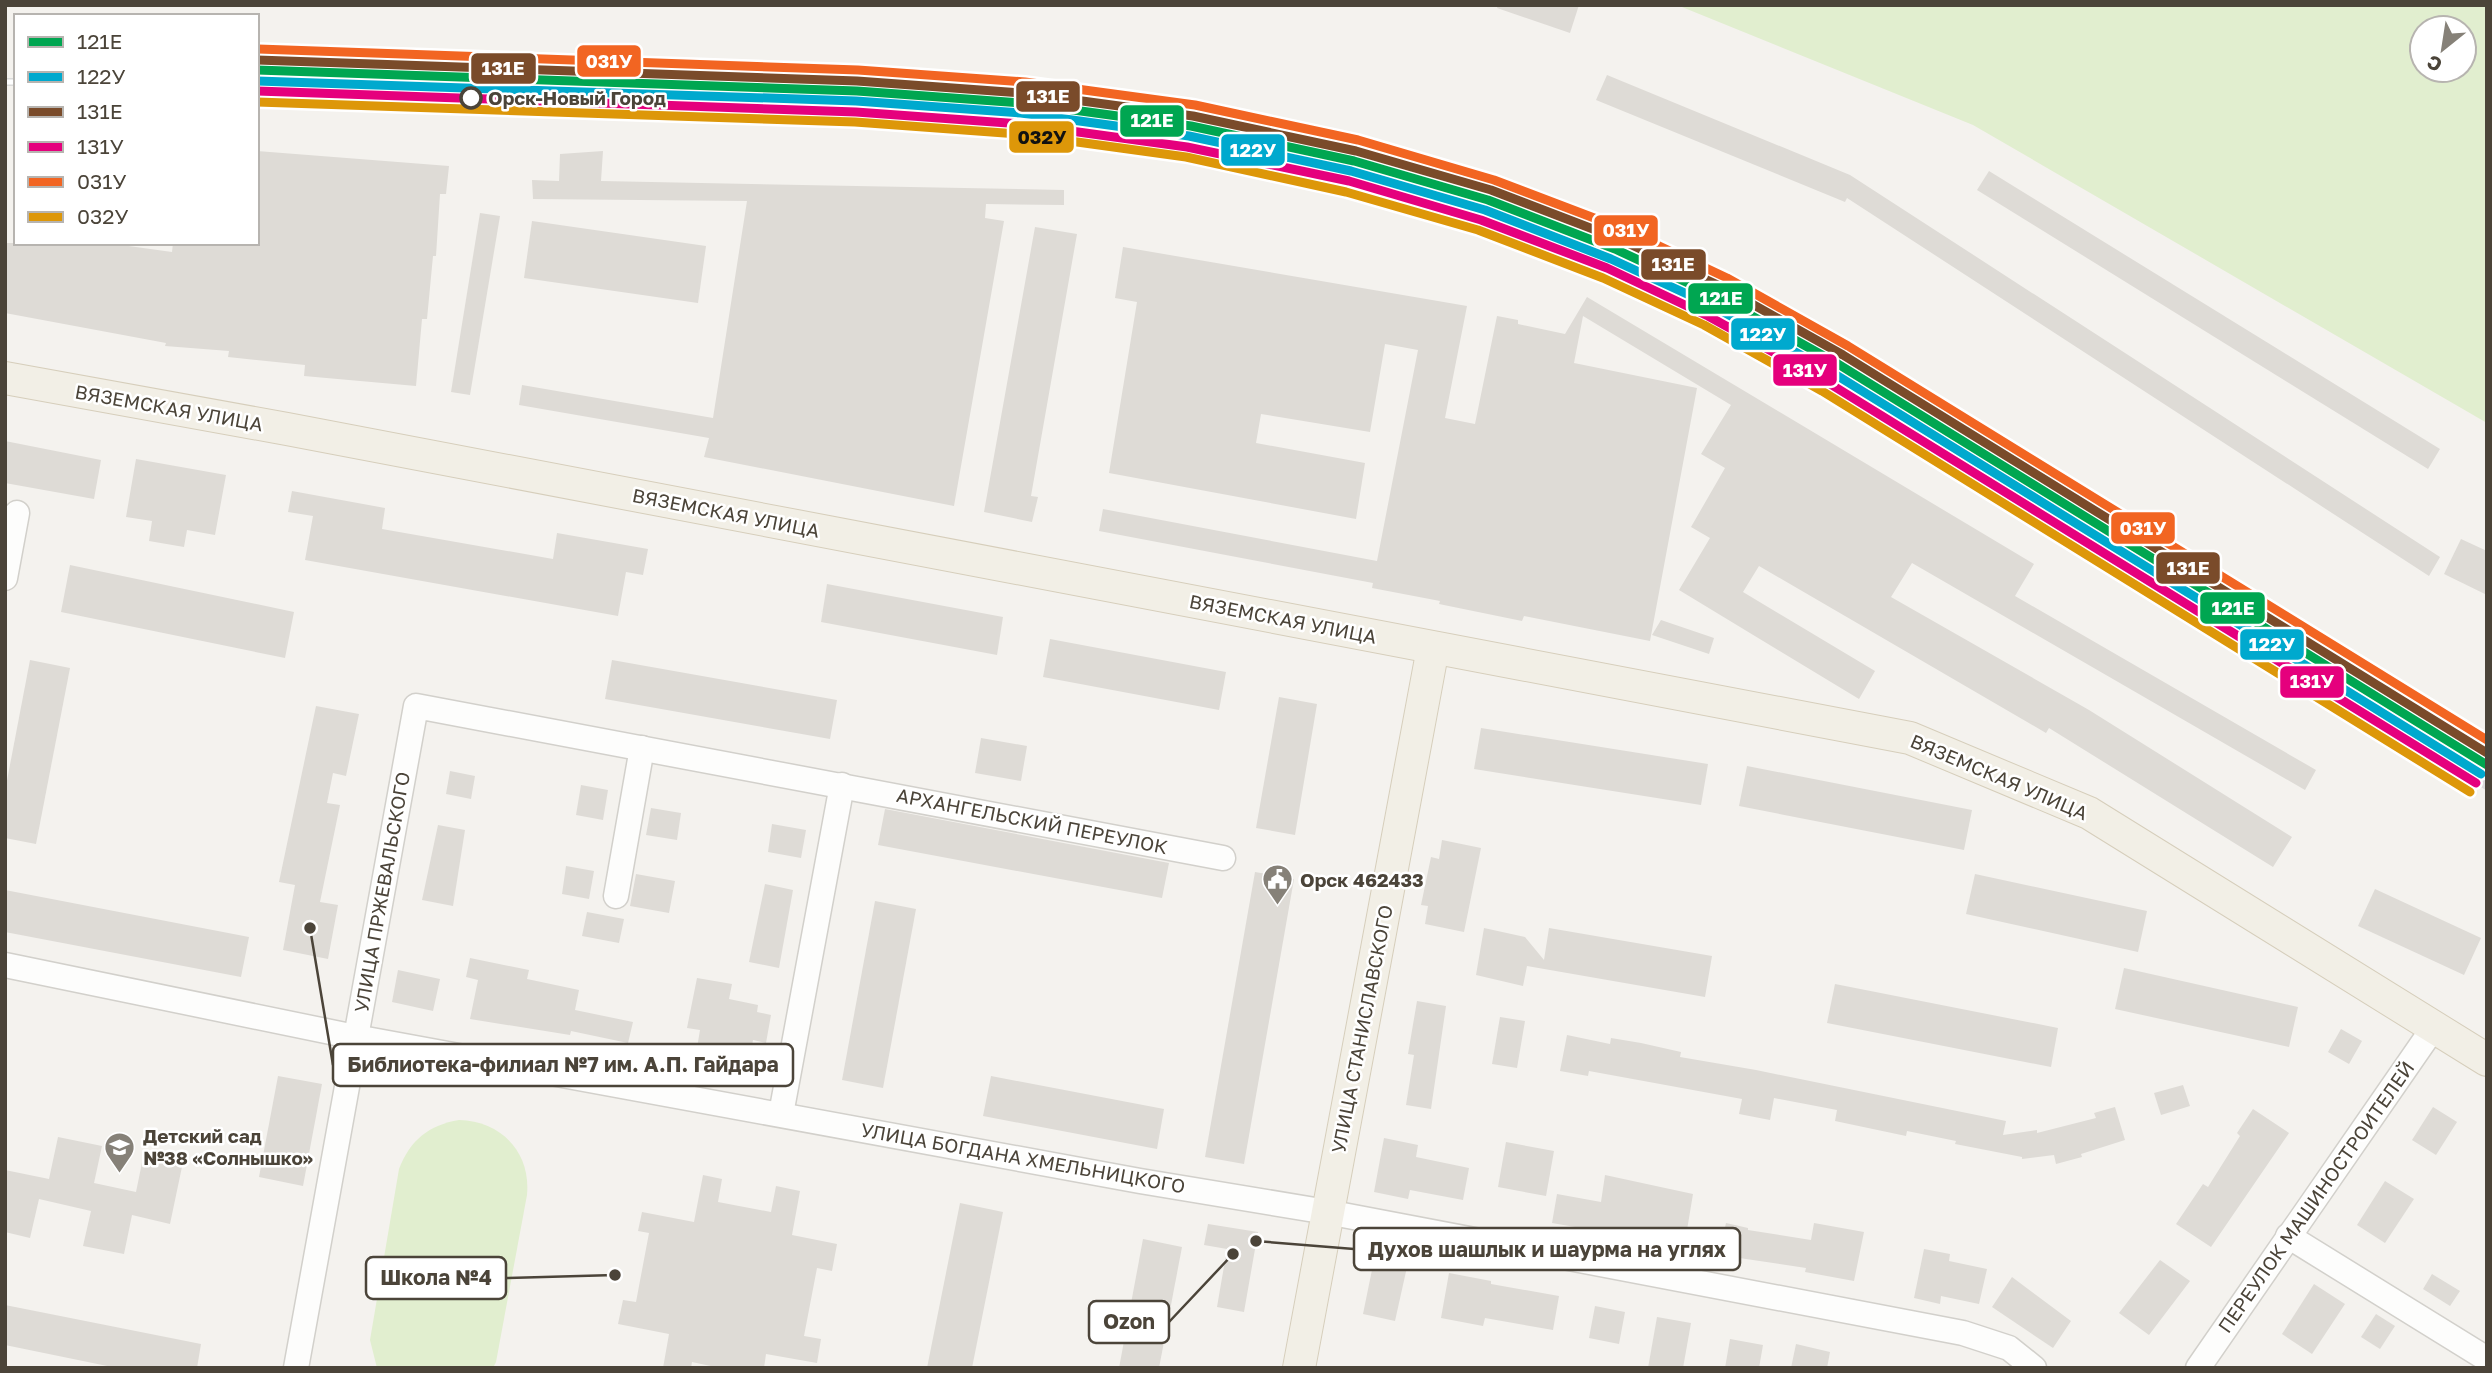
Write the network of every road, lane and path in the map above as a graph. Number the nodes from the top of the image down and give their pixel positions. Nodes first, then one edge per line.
1 (5, 379) edge
2 (17, 513) dead end
3 (5, 578) edge
4 (1433, 648) junction
5 (416, 706) joint
6 (642, 748) junction
7 (842, 785) junction
8 (1223, 858) dead end
9 (616, 897) dead end
10 (5, 965) edge
11 (2434, 1027) junction
12 (355, 1037) junction
13 (2487, 1060) edge
14 (781, 1114) junction
15 (1327, 1212) junction
16 (2288, 1236) junction
17 (2487, 1359) edge
18 (296, 1368) edge
19 (1299, 1368) edge
20 (2034, 1368) edge
21 (2198, 1368) edge

1 - 4 main road, ВЯЗЕМСКАЯ УЛИЦА
2 - 3 street
4 - 11 main road, ВЯЗЕМСКАЯ УЛИЦА
4 - 15 main road, УЛИЦА СТАНИСЛАВСКОГО
5 - 6 street, АРХАНГЕЛЬСКИЙ ПЕРЕУЛОК
5 - 12 street, УЛИЦА ПРЖЕВАЛЬСКОГО
6 - 7 street, АРХАНГЕЛЬСКИЙ ПЕРЕУЛОК
6 - 9 street
7 - 8 street, АРХАНГЕЛЬСКИЙ ПЕРЕУЛОК
7 - 14 street
10 - 12 street, УЛИЦА БОГДАНА ХМЕЛЬНИЦКОГО
11 - 13 main road, ВЯЗЕМСКАЯ УЛИЦА
11 - 16 street, ПЕРЕУЛОК МАШИНОСТРОИТЕЛЕЙ
12 - 14 street, УЛИЦА БОГДАНА ХМЕЛЬНИЦКОГО
12 - 18 street, УЛИЦА ПРЖЕВАЛЬСКОГО
14 - 15 street, УЛИЦА БОГДАНА ХМЕЛЬНИЦКОГО
15 - 19 main road, УЛИЦА СТАНИСЛАВСКОГО
15 - 20 street, УЛИЦА БОГДАНА ХМЕЛЬНИЦКОГО
16 - 17 street
16 - 21 street, ПЕРЕУЛОК МАШИНОСТРОИТЕЛЕЙ

